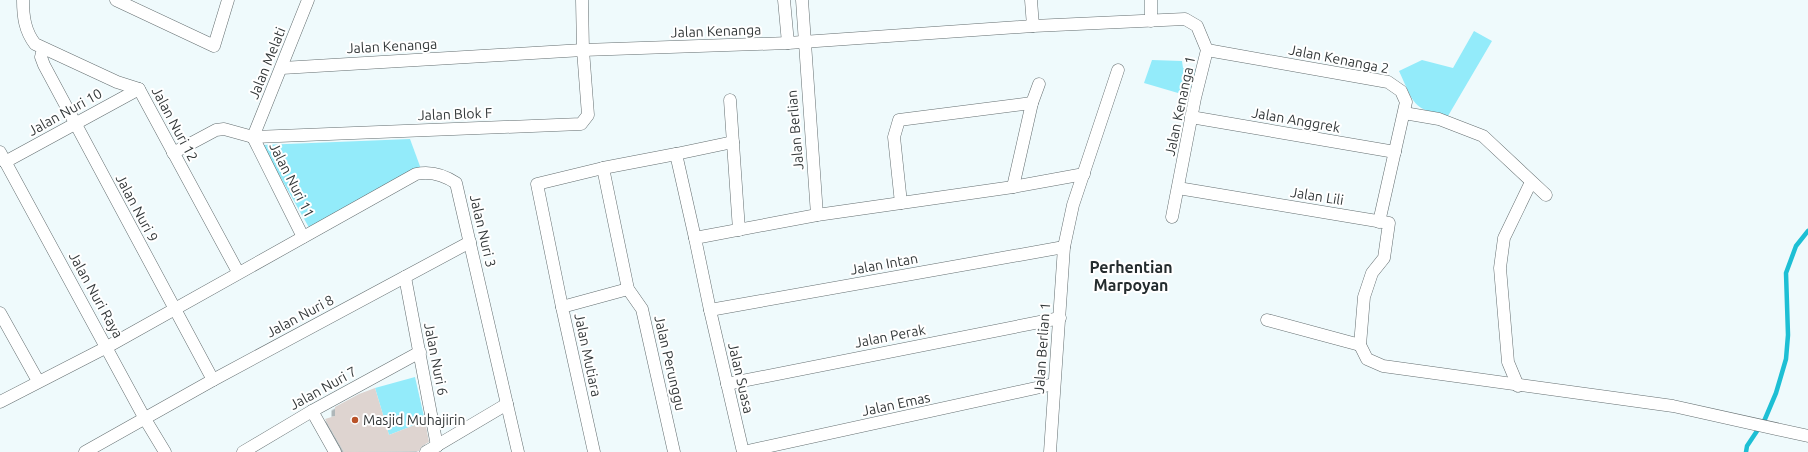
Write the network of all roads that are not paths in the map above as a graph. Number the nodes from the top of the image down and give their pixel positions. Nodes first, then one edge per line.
1 (23, 0) edge
2 (116, 0) edge
3 (228, 0) edge
4 (308, 0) edge
5 (582, 0) edge
6 (784, 0) edge
7 (802, 0) edge
8 (1031, 0) edge
9 (1151, 0) edge
10 (1151, 21) junction
11 (1033, 26) junction
12 (804, 42) junction
13 (788, 44) junction
14 (43, 49) junction
15 (583, 50) junction
16 (1207, 50) junction
17 (282, 68) junction
18 (1118, 70) dead end
19 (1039, 84) dead end
20 (138, 89) junction
21 (730, 100) dead end
22 (1032, 103) junction
23 (1404, 113) junction
24 (1191, 117) junction
25 (74, 124) junction
26 (253, 137) junction
27 (733, 142) junction
28 (1395, 152) junction
29 (173, 153) junction
30 (676, 154) junction
31 (3, 157) edge
32 (603, 168) junction
33 (1084, 174) junction
34 (1531, 182) junction
35 (1013, 187) junction
36 (1178, 188) junction
37 (1546, 195) dead end
38 (900, 203) junction
39 (817, 215) junction
40 (1172, 217) dead end
41 (1380, 222) junction
42 (739, 230) junction
43 (304, 237) junction
44 (695, 238) junction
45 (470, 242) junction
46 (1064, 246) junction
47 (238, 272) junction
48 (405, 277) junction
49 (628, 289) junction
50 (562, 307) junction
51 (174, 309) junction
52 (710, 310) junction
53 (0, 313) edge
54 (1060, 318) junction
55 (1267, 320) dead end
56 (1360, 345) junction
57 (107, 347) junction
58 (420, 352) junction
59 (213, 380) junction
60 (38, 381) junction
61 (726, 384) junction
62 (1054, 384) junction
63 (1518, 386) junction
64 (0, 402) edge
65 (506, 404) junction
66 (312, 411) junction
67 (145, 419) junction
68 (1808, 436) edge
69 (437, 446) junction
70 (248, 451) edge
71 (85, 452) edge
72 (165, 452) edge
73 (336, 452) edge
74 (426, 452) edge
75 (518, 452) edge
76 (594, 452) edge
77 (674, 452) edge
78 (743, 452) edge
79 (1050, 452) edge

1 - 14 street, Jalan Nuri 12
2 - 3 street
4 - 17 street, Jalan Melati
5 - 15 street, Jalan Blok F
6 - 13 street
7 - 12 street, Jalan Berlian
8 - 11 street
9 - 10 street
10 - 11 street, Jalan Kenanga
10 - 16 street, Jalan Kenanga 1
11 - 12 street, Jalan Kenanga
12 - 13 street, Jalan Kenanga
12 - 39 street, Jalan Berlian
13 - 15 street, Jalan Kenanga
14 - 20 street, Jalan Nuri 12
14 - 25 street, Jalan Nuri 9
15 - 17 street, Jalan Kenanga
15 - 26 street, Jalan Blok F
16 - 23 street, Jalan Kenanga 2
16 - 24 street, Jalan Kenanga 1
17 - 26 street, Jalan Melati
18 - 33 street, Jalan Berlian 1
19 - 22 street
20 - 25 street, Jalan Nuri 10
20 - 29 street, Jalan Nuri 12
21 - 27 street
22 - 35 street
22 - 38 street
23 - 28 street, Jalan Kenanga 2
23 - 34 street
24 - 28 street, Jalan Anggrek
24 - 36 street, Jalan Kenanga 1
25 - 31 street, Jalan Nuri 10
25 - 51 street, Jalan Nuri 9
26 - 29 street, Jalan Blok F
26 - 43 street, Jalan Nuri 11
27 - 30 street
27 - 42 street
28 - 41 street
29 - 47 street, Jalan Nuri 12
30 - 32 street
30 - 44 street, Jalan Suasa
31 - 57 street, Jalan Nuri Raya
32 - 49 street, Jalan Perunggu
32 - 50 street
33 - 35 street
33 - 46 street, Jalan Berlian 1
34 - 37 street
34 - 63 street
35 - 38 street
36 - 40 street, Jalan Kenanga 1
36 - 41 street, Jalan Lili
38 - 39 street
39 - 42 street
41 - 56 street
42 - 44 street
43 - 45 street, Jalan Nuri 3
43 - 47 street
44 - 52 street, Jalan Suasa
45 - 48 street, Jalan Nuri 8
45 - 65 street, Jalan Nuri 3
46 - 52 street, Jalan Intan
46 - 54 street, Jalan Berlian 1
47 - 51 street
48 - 58 street, Jalan Nuri 6
48 - 59 street, Jalan Nuri 8
49 - 50 street, Jalan Mutiara
49 - 77 street, Jalan Perunggu
50 - 76 street, Jalan Mutiara
51 - 57 street
51 - 59 street, Jalan Nuri 9
52 - 61 street, Jalan Suasa
53 - 60 street
54 - 61 street, Jalan Perak
54 - 62 street, Jalan Berlian 1
55 - 56 street
56 - 63 street
57 - 60 street
57 - 67 street, Jalan Nuri Raya
58 - 66 street, Jalan Nuri 7
58 - 69 street, Jalan Nuri 6
59 - 67 street, Jalan Nuri 8
60 - 64 street
61 - 78 street, Jalan Suasa
62 - 78 street, Jalan Emas
62 - 79 street, Jalan Berlian 1
63 - 68 street
65 - 69 street
65 - 75 street, Jalan Nuri 3
66 - 70 street, Jalan Nuri 7
66 - 73 street
67 - 71 street, Jalan Nuri 8
67 - 72 street, Jalan Nuri Raya
69 - 74 street

